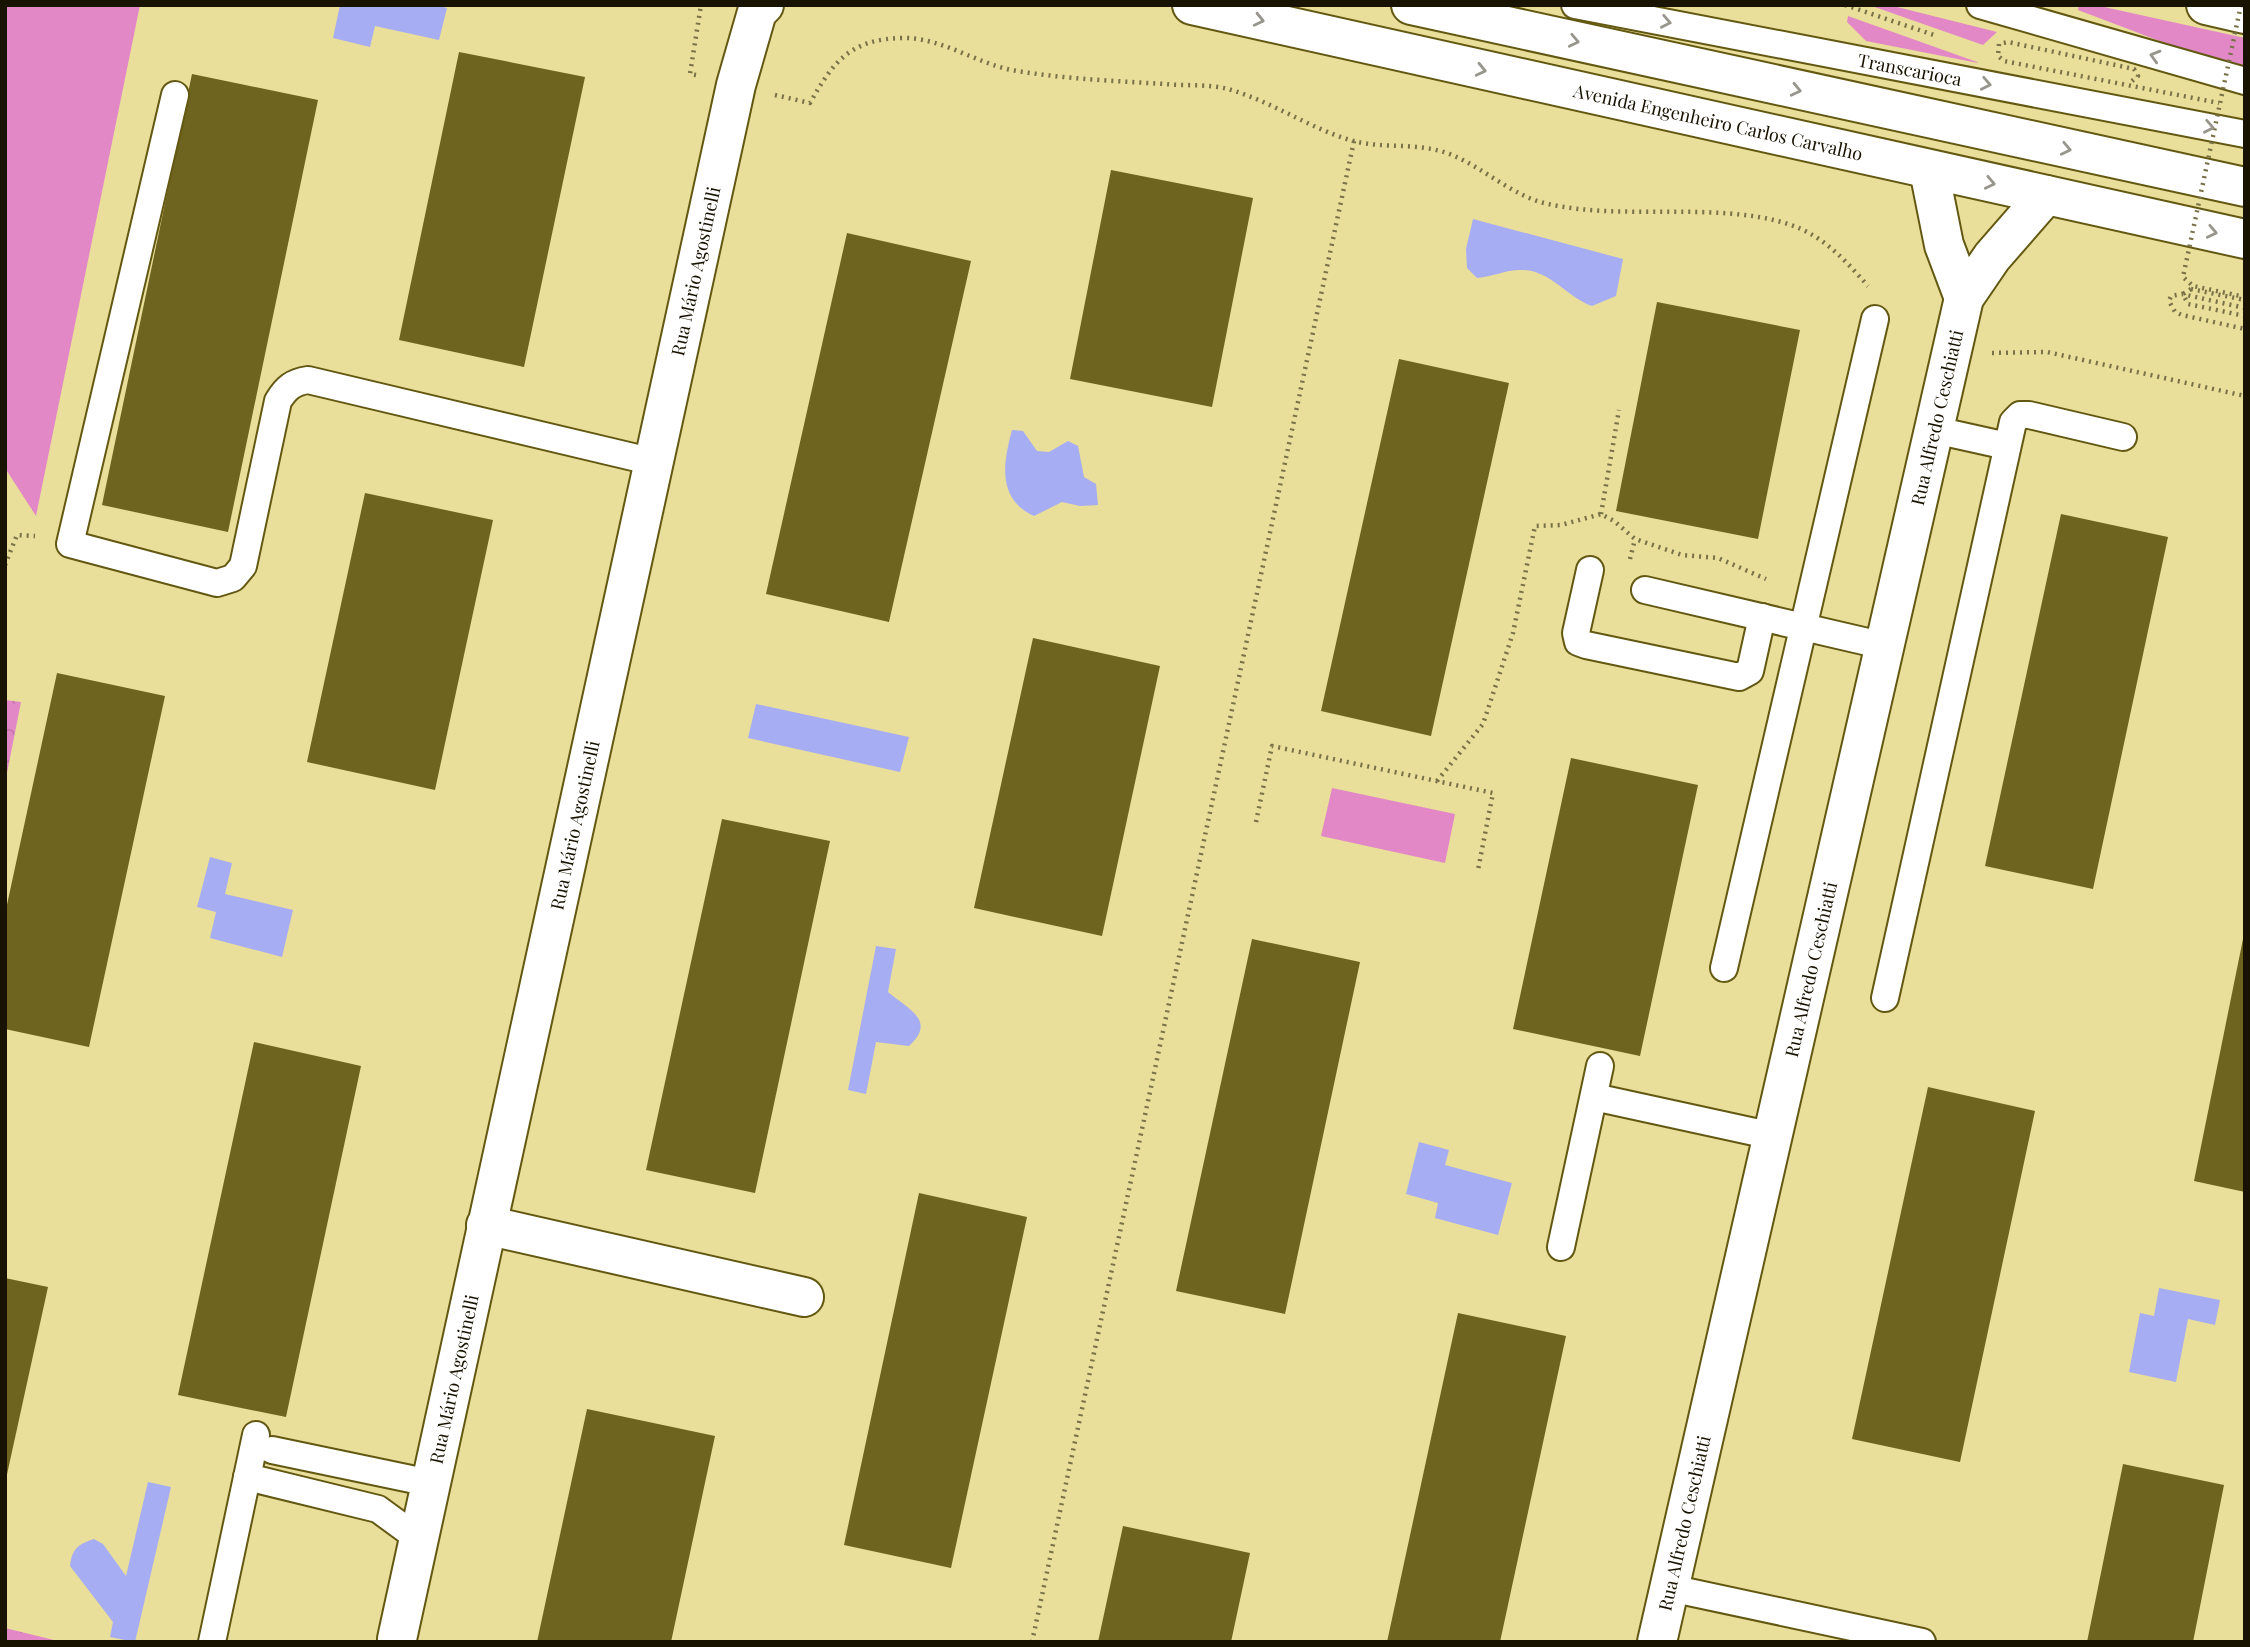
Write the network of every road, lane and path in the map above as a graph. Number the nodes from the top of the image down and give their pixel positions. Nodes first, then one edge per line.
1 (1192, 5) edge
2 (1411, 5) edge
3 (1575, 5) edge
4 (1980, 5) edge
5 (2206, 5) edge
6 (2241, 5) edge
7 (758, 8) edge
8 (2245, 14) edge
9 (2245, 80) edge
10 (2132, 81) dead end
11 (736, 85) junction
12 (175, 95) dead end
13 (2219, 103) junction
14 (2245, 134) edge
15 (1354, 141) junction
16 (1929, 170) junction
17 (2245, 187) edge
18 (2046, 195) junction
19 (2245, 239) edge
20 (1964, 298) junction
21 (2245, 299) edge
22 (1876, 307) joint
23 (2245, 308) edge
24 (2245, 316) edge
25 (2245, 329) edge
26 (1952, 353) junction
27 (2245, 396) edge
28 (1619, 410) dead end
29 (1935, 430) junction
30 (2123, 437) dead end
31 (2007, 446) junction
32 (654, 462) junction
33 (1601, 514) junction
34 (70, 544) junction
35 (5, 565) edge
36 (1590, 570) dead end
37 (1766, 579) dead end
38 (1645, 590) dead end
39 (1762, 617) junction
40 (1804, 628) junction
41 (1885, 646) junction
42 (1437, 781) junction
43 (1256, 821) dead end
44 (1478, 870) dead end
45 (1724, 968) dead end
46 (1885, 998) dead end
47 (1600, 1066) dead end
48 (1594, 1097) junction
49 (1773, 1136) junction
50 (486, 1225) junction
51 (1560, 1247) dead end
52 (804, 1297) dead end
53 (247, 1477) junction
54 (430, 1483) junction
55 (419, 1539) junction
56 (1670, 1588) junction
57 (397, 1639) dead end
58 (212, 1642) edge
59 (1032, 1642) edge
60 (1657, 1642) edge
61 (1922, 1642) edge

1 -> 16 main road, Avenida Engenheiro Carlos Carvalho
2 -> 17 main road
3 -> 14 lane, Transcarioca
9 -> 4 lane
5 - 8 main road
6 - 13 path, bridge
7 - 11 main road, Rua Mário Agostinelli
10 - 13 path, bridge
11 - 15 path
11 - 32 main road, Rua Mário Agostinelli
12 - 34 lane
13 - 21 path, bridge
15 - 22 path
15 - 59 path
16 -> 18 main road, Avenida Engenheiro Carlos Carvalho
16 - 20 main road
18 -> 19 main road, Avenida Engenheiro Carlos Carvalho
18 - 20 main road, Rua Alfredo Ceschiatti
20 - 26 main road, Rua Alfredo Ceschiatti
21 - 24 path, bridge
22 - 40 lane
23 - 25 path
26 - 27 path
26 - 29 main road, Rua Alfredo Ceschiatti
28 - 33 path
29 - 31 lane
29 - 41 main road, Rua Alfredo Ceschiatti
30 - 31 lane
31 - 46 lane
32 - 34 lane
32 - 50 main road, Rua Mário Agostinelli
33 - 37 path
33 - 42 path
34 - 35 path
36 - 39 lane
38 - 39 lane
39 - 40 lane
40 - 41 lane
40 - 45 lane
41 - 49 main road, Rua Alfredo Ceschiatti
42 - 43 path
42 - 44 path
47 - 48 lane
48 - 49 lane
48 - 51 lane
49 - 56 main road, Rua Alfredo Ceschiatti
50 - 52 main road
50 - 54 main road, Rua Mário Agostinelli
53 - 54 lane
53 - 55 lane
53 - 58 lane
54 - 55 main road, Rua Mário Agostinelli
55 - 57 main road, Rua Mário Agostinelli
56 - 60 main road, Rua Alfredo Ceschiatti
56 - 61 lane

